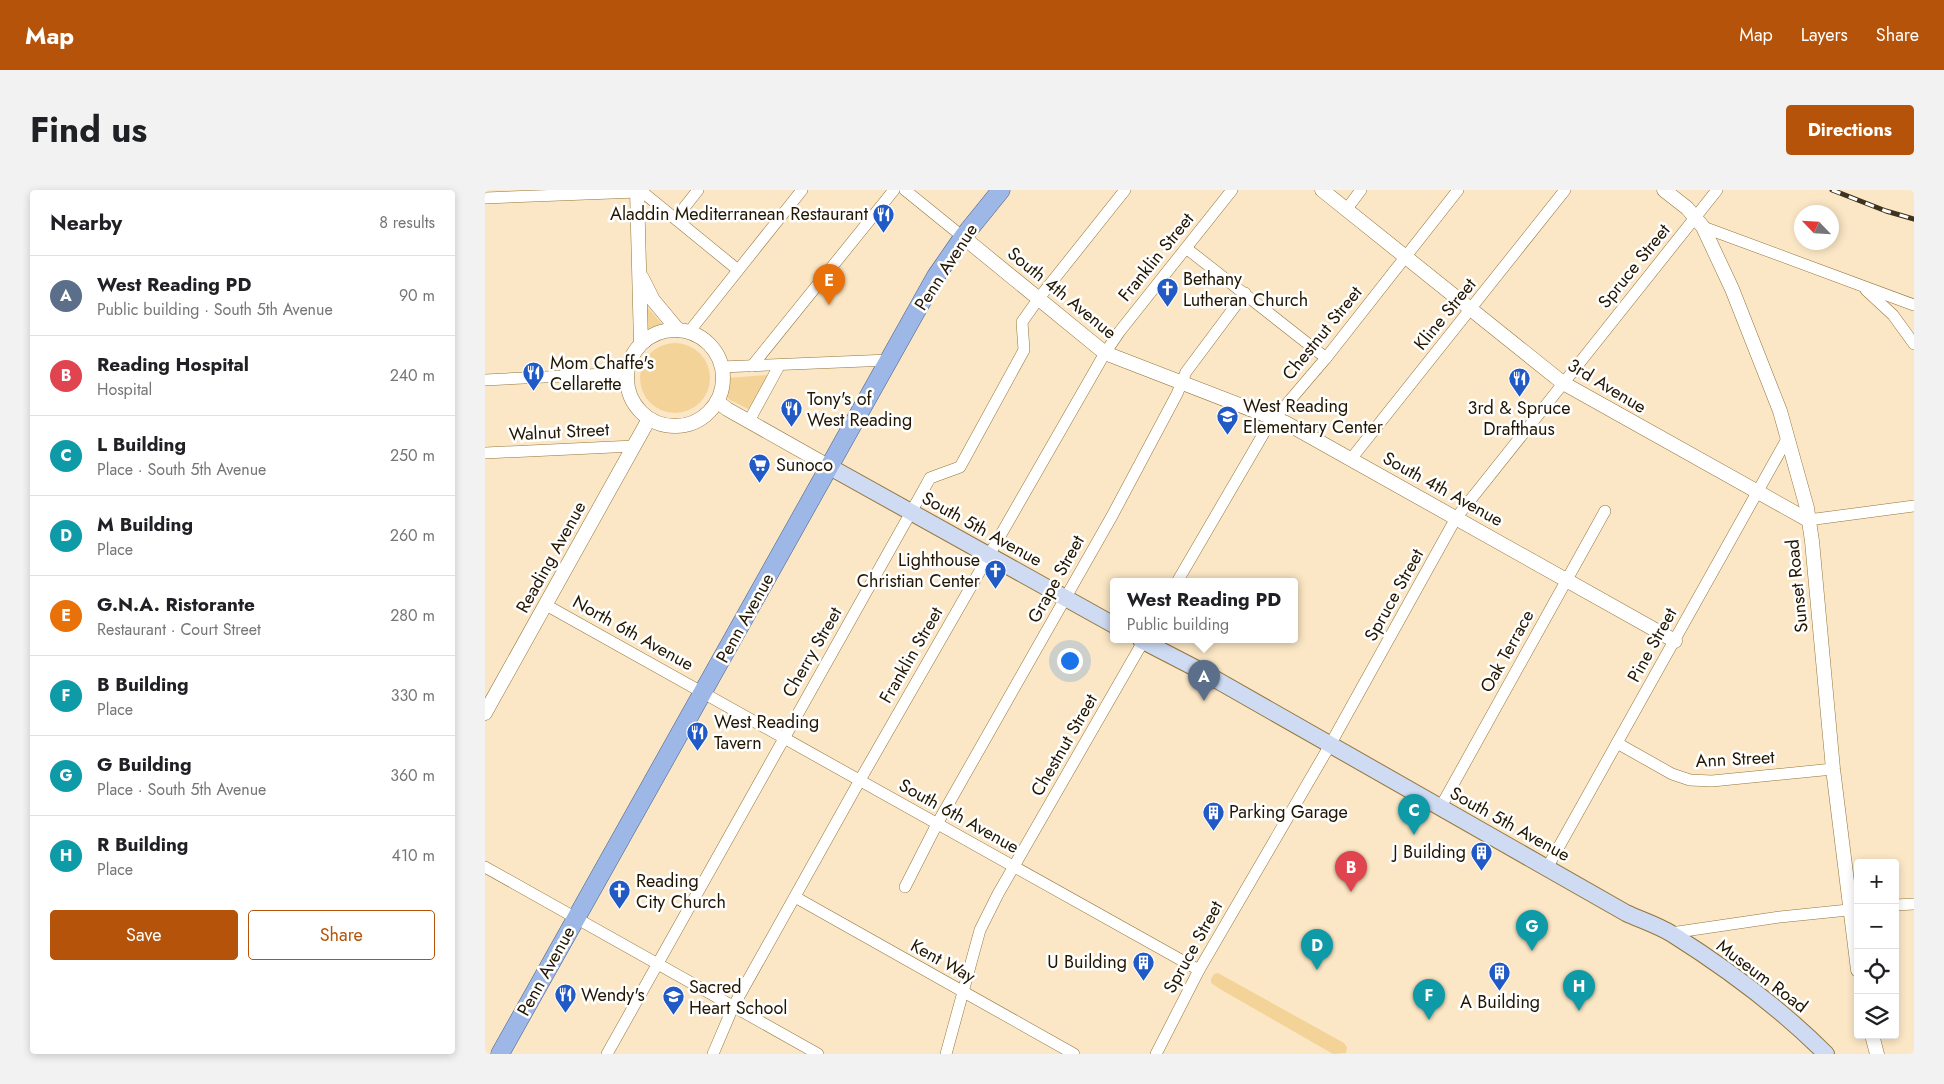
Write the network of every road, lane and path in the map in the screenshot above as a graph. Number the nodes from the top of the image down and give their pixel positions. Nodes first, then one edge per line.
1 (698, 190) edge
2 (802, 190) edge
3 (894, 190) edge
4 (905, 190) edge
5 (1001, 190) edge
6 (1125, 190) edge
7 (1233, 190) edge
8 (1322, 190) edge
9 (1361, 190) edge
10 (1458, 190) edge
11 (1565, 190) edge
12 (1664, 190) edge
13 (1717, 190) edge
14 (638, 191) edge
15 (485, 198) edge
16 (1346, 210) junction
17 (676, 218) junction
18 (1700, 222) junction
19 (963, 237) junction
20 (1186, 248) junction
21 (1404, 258) junction
22 (640, 270) junction
23 (738, 270) junction
24 (1861, 286) junction
25 (1244, 292) junction
26 (1039, 298) junction
27 (1914, 305) edge
28 (1471, 310) junction
29 (683, 331) junction
30 (641, 343) junction
31 (1914, 344) edge
32 (1105, 353) junction
33 (1326, 358) junction
34 (889, 360) junction
35 (752, 366) junction
36 (779, 366) junction
37 (721, 367) junction
38 (627, 373) junction
39 (485, 380) edge
40 (1563, 383) junction
41 (1182, 384) junction
42 (717, 401) junction
43 (1275, 418) junction
44 (649, 419) junction
45 (749, 421) junction
46 (1787, 439) junction
47 (634, 446) junction
48 (485, 453) edge
49 (1351, 459) junction
50 (830, 466) junction
51 (1757, 493) junction
52 (1914, 506) edge
53 (1605, 510) dead end
54 (910, 512) junction
55 (1456, 518) junction
56 (1808, 520) junction
57 (987, 555) junction
58 (1179, 578) edge
59 (1567, 579) junction
60 (1065, 599) junction
61 (546, 605) junction
62 (1110, 623) edge
63 (1675, 641) junction
64 (1141, 643) edge
65 (1149, 643) edge
66 (703, 693) junction
67 (485, 713) edge
68 (783, 738) junction
69 (1617, 743) junction
70 (1330, 746) junction
71 (1833, 769) junction
72 (860, 780) junction
73 (1440, 808) junction
74 (937, 824) junction
75 (485, 867) edge
76 (1014, 867) junction
77 (1547, 868) junction
78 (905, 887) dead end
79 (795, 898) junction
80 (1914, 904) edge
81 (1899, 905) edge
82 (1854, 909) edge
83 (577, 918) junction
84 (1671, 933) junction
85 (658, 964) junction
86 (1199, 970) junction
87 (963, 992) junction
88 (733, 1007) junction
89 (1873, 1039) edge
90 (500, 1054) edge
91 (607, 1054) edge
92 (713, 1054) edge
93 (818, 1054) edge
94 (946, 1054) edge
95 (1074, 1054) edge
96 (1156, 1054) edge
97 (1826, 1054) edge
98 (1877, 1054) edge

1 - 17 street
2 - 23 street
3 - 35 street
4 - 19 street
5 - 19 main road, Penn Avenue
6 - 26 street, Cherry Street
7 - 20 street, Franklin Street
8 - 16 street, 3rd Avenue
9 - 16 street
10 - 21 street, Chestnut Street
11 - 28 street, Kline Street
12 - 18 street
13 - 18 street, Spruce Street
14 - 15 street
14 - 17 street
14 - 22 street
16 - 21 street, 3rd Avenue
17 - 23 street
18 - 24 street
18 - 40 street, Spruce Street
18 - 46 street, Sunset Road
19 - 26 street, South 4th Avenue
19 - 34 main road, Penn Avenue
20 - 25 street
20 - 32 street, Franklin Street
21 - 28 street, 3rd Avenue
21 - 33 street, Chestnut Street
22 - 29 street
22 - 30 street
23 - 29 street
24 - 27 street
24 - 31 street
25 - 33 street
25 - 41 street, Grape Street
26 - 32 street, South 4th Avenue
26 - 54 street, Cherry Street
28 - 40 street, 3rd Avenue
28 - 49 street, Kline Street
29 - 30 street
29 - 37 street
30 - 38 street
32 - 41 street, South 4th Avenue
32 - 57 street, Franklin Street
33 - 43 street, Chestnut Street
34 - 36 street
34 - 50 main road, Penn Avenue
35 - 36 street
35 - 37 street
36 - 45 street
37 - 42 street
38 - 39 street
38 - 44 street
40 - 51 street, 3rd Avenue
40 - 55 street, Spruce Street
41 - 43 street, South 4th Avenue
41 - 60 street, Grape Street
42 - 44 street
42 - 45 street
43 - 49 street, South 4th Avenue
43 - 58 street, Chestnut Street
44 - 47 street, Reading Avenue
45 - 50 street
46 - 51 street, Pine Street
46 - 56 street, Sunset Road
47 - 48 street, Walnut Street
47 - 61 street, Reading Avenue
49 - 55 street, South 4th Avenue
50 - 54 main road, South 5th Avenue
50 - 66 main road, Penn Avenue
51 - 56 street, 3rd Avenue
51 - 63 street, Pine Street
52 - 56 street
53 - 59 street, Oak Terrace
54 - 57 main road, South 5th Avenue
54 - 68 street, Cherry Street
55 - 59 street, South 4th Avenue
55 - 70 street, Spruce Street
56 - 71 street, Sunset Road
57 - 60 main road, South 5th Avenue
57 - 72 street, Franklin Street
59 - 63 street, South 4th Avenue
59 - 73 street, Oak Terrace
60 - 62 main road, South 5th Avenue
60 - 74 street, Grape Street
61 - 66 street, North 6th Avenue
61 - 67 street, Reading Avenue
63 - 69 street, Pine Street
64 - 76 street, Chestnut Street
65 - 70 main road, South 5th Avenue
66 - 68 street, South 6th Avenue
66 - 83 main road, Penn Avenue
68 - 72 street, South 6th Avenue
68 - 85 street, Cherry Street
69 - 71 street, Ann Street
69 - 77 street, Pine Street
70 - 73 main road, South 5th Avenue
70 - 86 street, Spruce Street
71 - 82 street, Sunset Road
72 - 74 street, South 6th Avenue
72 - 79 street, Franklin Street
73 - 77 main road, South 5th Avenue
74 - 76 street, South 6th Avenue
74 - 78 street, Grape Street
75 - 83 street
76 - 86 street, South 6th Avenue
76 - 87 street, Chestnut Street
77 - 84 main road, South 5th Avenue
79 - 87 street, Kent Way
79 - 88 street, Franklin Street
80 - 81 street
82 - 84 street
83 - 85 street
83 - 90 main road, Penn Avenue
84 - 97 main road, Museum Road
85 - 88 street
85 - 91 street, Cherry Street
86 - 96 street, Spruce Street
87 - 94 street, Chestnut Street
87 - 95 street, Kent Way
88 - 92 street, Franklin Street
88 - 93 street
89 - 98 street

